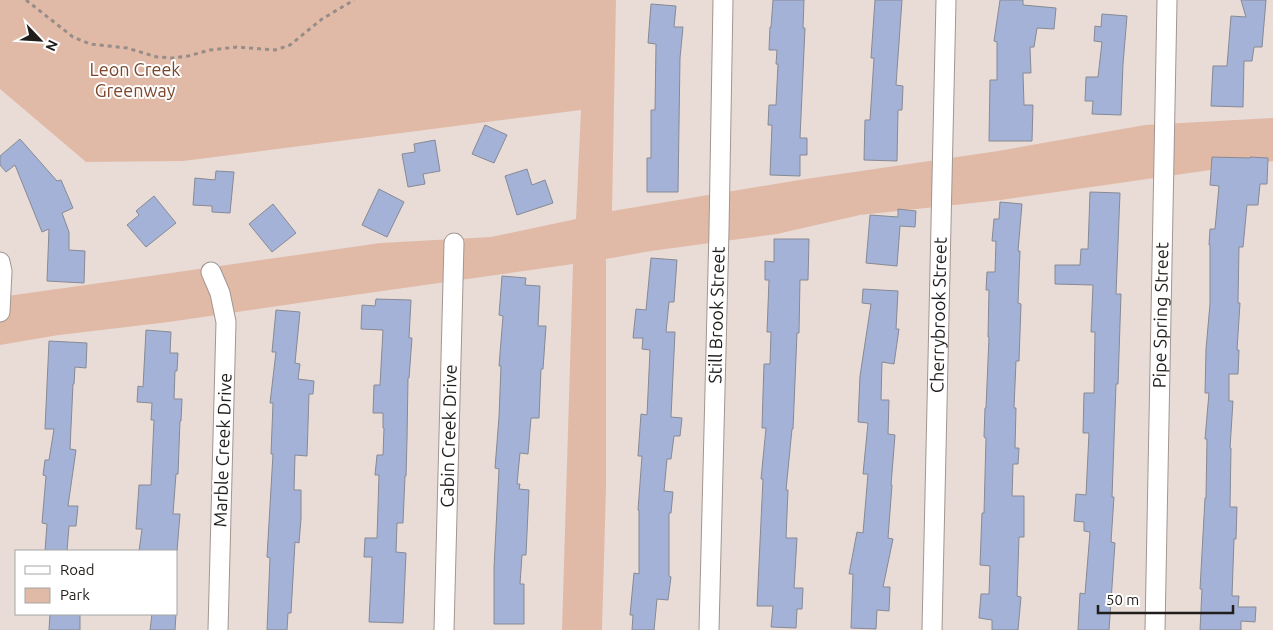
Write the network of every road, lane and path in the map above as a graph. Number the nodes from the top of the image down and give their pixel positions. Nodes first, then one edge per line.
1 (26, 0) edge
2 (354, 0) edge
3 (723, 0) edge
4 (946, 0) edge
5 (1167, 0) edge
6 (454, 242) dead end
7 (0, 262) edge
8 (211, 272) dead end
9 (0, 312) edge
10 (218, 630) edge
11 (444, 630) edge
12 (710, 630) edge
13 (932, 630) edge
14 (1155, 630) edge

1 - 2 path
3 - 12 street, Still Brook Street
4 - 13 street, Cherrybrook Street
5 - 14 street, Pipe Spring Street
6 - 11 street, Cabin Creek Drive
7 - 9 street
8 - 10 street, Marble Creek Drive

